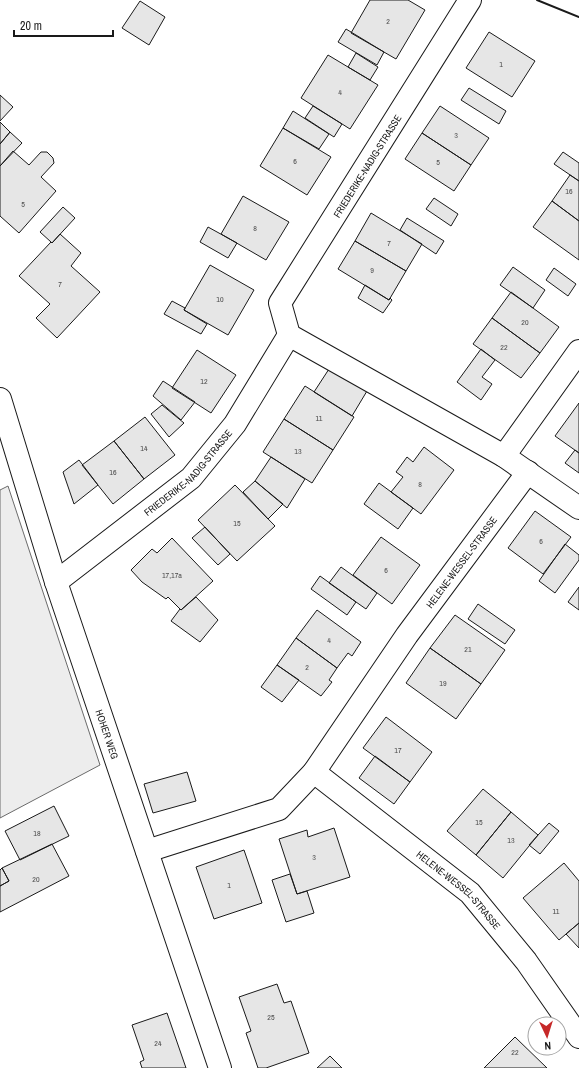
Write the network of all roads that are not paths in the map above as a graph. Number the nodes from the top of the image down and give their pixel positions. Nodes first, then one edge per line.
1 (470, 0) edge
2 (288, 335) junction
3 (579, 351) edge
4 (0, 399) edge
5 (504, 456) junction
6 (528, 472) junction
7 (579, 508) edge
8 (56, 582) junction
9 (314, 772) junction
10 (147, 851) junction
11 (578, 1036) edge
12 (220, 1068) edge

1 - 2 street, FRIEDERIKE-NADIG-STRASSE
2 - 5 street
2 - 8 street, FRIEDERIKE-NADIG-STRASSE
3 - 5 street
4 - 8 street, HOHER WEG
5 - 6 street
6 - 7 street
6 - 9 street, HELENE-WESSEL-STRASSE
8 - 10 street, HOHER WEG
9 - 10 street, HELENE-WESSEL-STRASSE
9 - 11 street, HELENE-WESSEL-STRASSE
10 - 12 street, HOHER WEG

